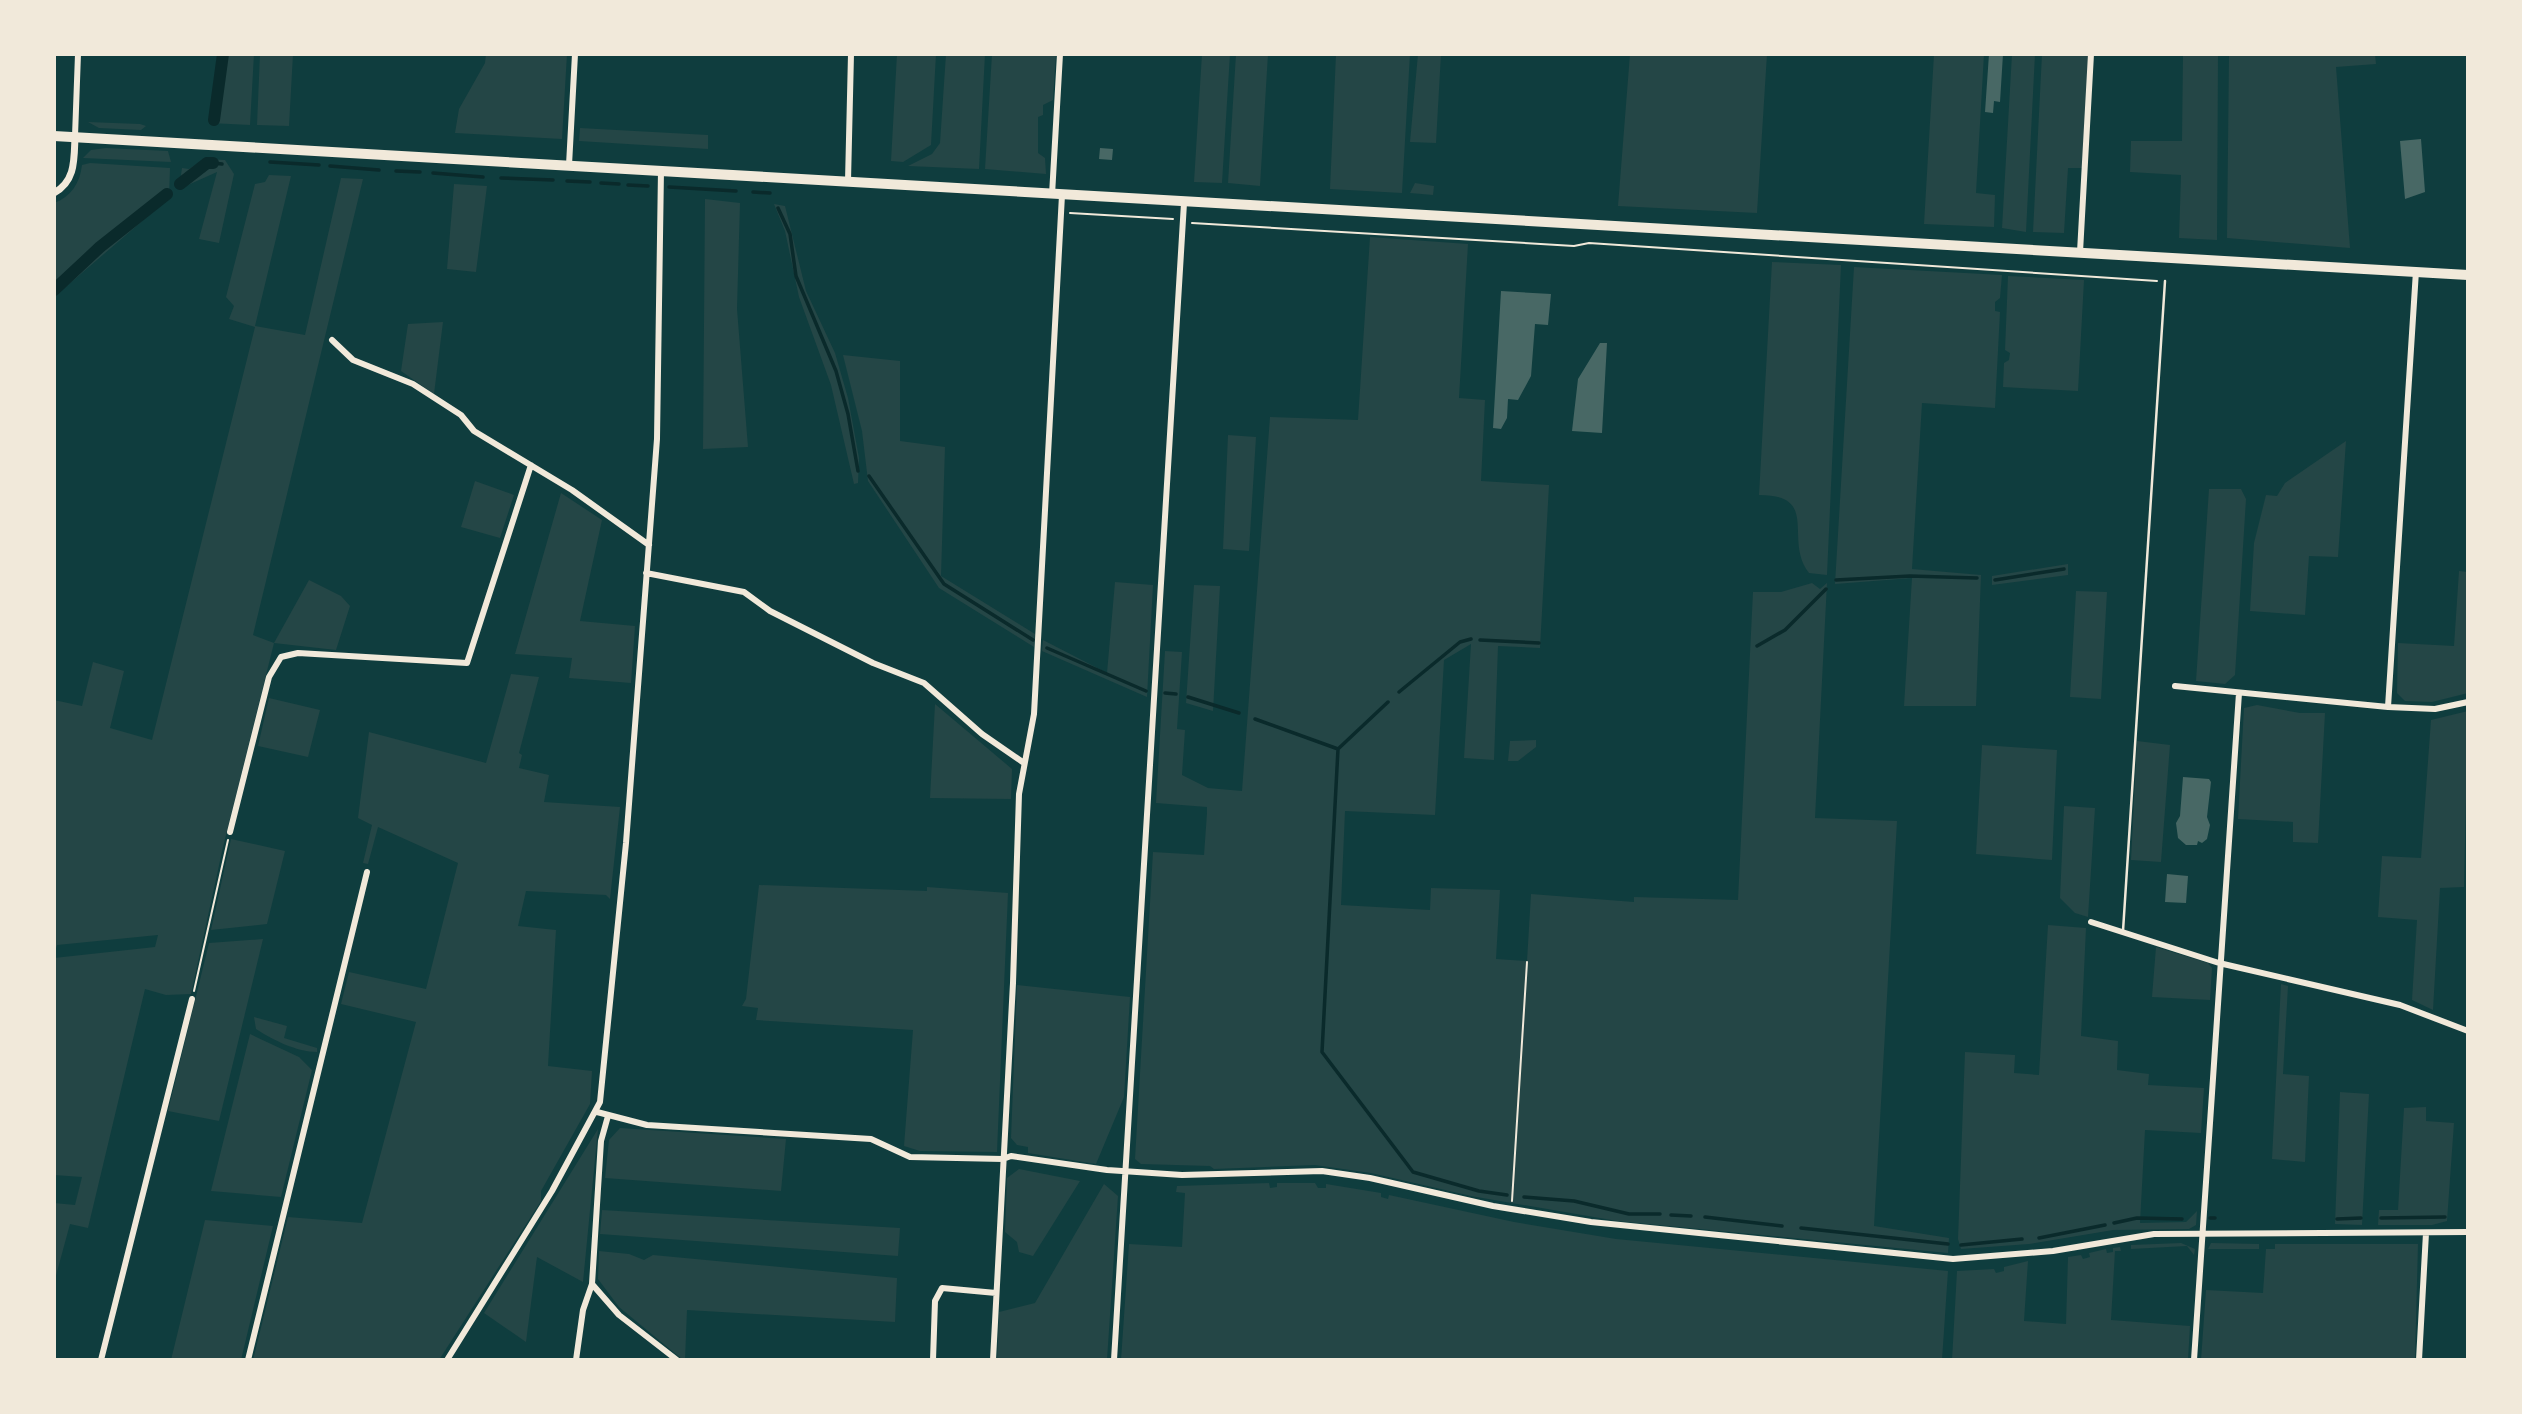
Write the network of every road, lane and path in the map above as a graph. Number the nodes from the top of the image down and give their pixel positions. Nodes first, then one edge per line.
1 (78, 54) edge
2 (575, 54) edge
3 (852, 54) edge
4 (1060, 54) edge
5 (2091, 54) edge
6 (54, 136) edge
7 (75, 136) junction
8 (569, 165) junction
9 (660, 170) junction
10 (848, 181) junction
11 (54, 193) edge
12 (1057, 195) junction
13 (1184, 203) junction
14 (1062, 213) junction
15 (1182, 220) junction
16 (2080, 252) junction
17 (2416, 271) junction
18 (2468, 275) edge
19 (2165, 281) joint
20 (332, 340) dead end
21 (531, 465) junction
22 (649, 545) junction
23 (646, 573) junction
24 (2175, 686) dead end
25 (2239, 693) junction
26 (2468, 702) edge
27 (2388, 707) junction
28 (1024, 763) junction
29 (230, 832) joint
30 (366, 872) dead end
31 (2091, 922) dead end
32 (2123, 933) junction
33 (1527, 962) dead end
34 (2219, 963) junction
35 (192, 999) joint
36 (2468, 1031) edge
37 (597, 1112) junction
38 (608, 1116) junction
39 (1003, 1159) junction
40 (1126, 1171) junction
41 (1511, 1209) junction
42 (2426, 1233) junction
43 (2468, 1233) edge
44 (2201, 1234) junction
45 (592, 1284) junction
46 (996, 1293) junction
47 (101, 1360) edge
48 (248, 1360) edge
49 (447, 1360) edge
50 (576, 1360) edge
51 (677, 1360) edge
52 (933, 1360) edge
53 (992, 1360) edge
54 (1114, 1360) edge
55 (2194, 1360) edge
56 (2419, 1360) edge

1 - 7 street
2 - 8 street
3 - 10 street
4 - 12 street
5 - 16 street
6 - 7 main road
7 - 8 main road
7 - 11 street
8 - 9 main road
9 - 10 main road
9 - 22 street
10 - 12 main road
12 - 13 main road
12 - 14 street
13 - 15 street
13 - 16 main road
14 - 15 path
14 - 28 street
15 - 19 path
15 - 40 street
16 - 17 main road
17 - 18 main road
17 - 27 street
19 - 32 lane
20 - 21 street
21 - 22 street
21 - 29 street
22 - 23 street
23 - 28 street
23 - 37 street
24 - 25 street
25 - 27 street
25 - 34 street
26 - 27 street
28 - 39 street
29 - 35 path
30 - 48 street
31 - 32 street
32 - 34 street
33 - 41 path
34 - 36 street
34 - 44 street
35 - 47 street
37 - 38 street
37 - 49 street
38 - 39 street
38 - 45 street
39 - 40 street
39 - 46 street
40 - 41 street
40 - 54 street
41 - 44 street
42 - 43 street
42 - 44 street
42 - 56 street
44 - 55 street
45 - 50 street
45 - 51 street
46 - 52 street
46 - 53 street

